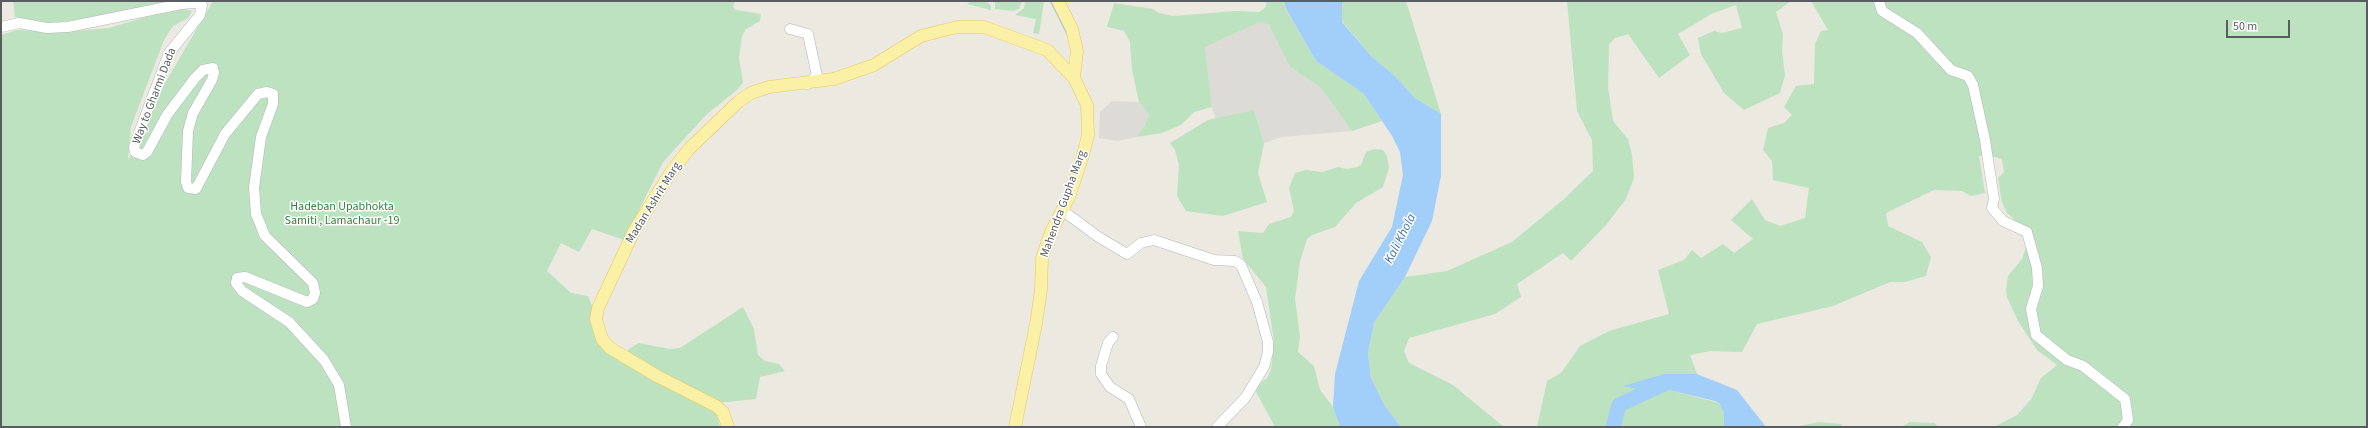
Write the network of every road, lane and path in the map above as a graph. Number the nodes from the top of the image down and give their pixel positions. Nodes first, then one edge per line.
1 (1058, 1) edge
2 (1879, 1) edge
3 (2, 26) edge
4 (790, 29) dead end
5 (1074, 78) junction
6 (807, 84) junction
7 (1062, 210) junction
8 (1113, 337) dead end
9 (346, 427) edge
10 (728, 427) edge
11 (1015, 427) edge
12 (1141, 427) edge
13 (1217, 427) edge
14 (2123, 427) edge

1 - 5 main road
2 - 14 street
3 - 9 street, Way to Gharmi Dada
4 - 6 street
5 - 6 main road, Madan Ashrit Marg
5 - 7 main road, Mahendra Gupha Marg
6 - 10 main road, Madan Ashrit Marg
7 - 11 main road, Mahendra Gupha Marg
7 - 13 street
8 - 12 street

